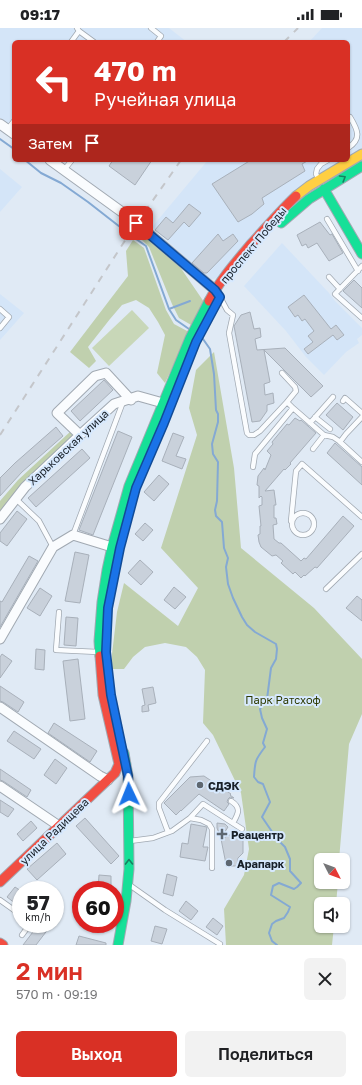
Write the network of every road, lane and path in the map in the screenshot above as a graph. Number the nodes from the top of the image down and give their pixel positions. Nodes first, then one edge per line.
1 (150, 28) edge
2 (78, 30) edge
3 (72, 40) edge
4 (91, 40) edge
5 (158, 40) edge
6 (350, 118) dead end
7 (350, 146) edge
8 (362, 154) edge
9 (350, 161) edge
10 (53, 162) edge
11 (70, 162) edge
12 (324, 162) edge
13 (349, 162) edge
14 (362, 166) edge
15 (64, 170) junction
16 (319, 180) junction
17 (324, 189) junction
18 (328, 219) dead end
19 (361, 248) edge
20 (362, 266) edge
21 (358, 271) junction
22 (328, 277) dead end
23 (340, 289) junction
24 (217, 294) junction
25 (0, 309) edge
26 (362, 318) edge
27 (0, 328) edge
28 (282, 374) dead end
29 (333, 397) dead end
30 (127, 401) junction
31 (287, 402) junction
32 (342, 402) dead end
33 (167, 404) junction
34 (293, 408) junction
35 (362, 413) edge
36 (315, 417) junction
37 (362, 417) edge
38 (310, 423) junction
39 (330, 430) dead end
40 (80, 435) junction
41 (324, 436) junction
42 (340, 442) junction
43 (313, 449) dead end
44 (362, 462) edge
45 (253, 467) dead end
46 (16, 499) junction
47 (362, 517) edge
48 (0, 519) edge
49 (291, 521) junction
50 (73, 535) junction
51 (53, 547) junction
52 (112, 547) junction
53 (362, 554) edge
54 (326, 589) dead end
55 (59, 612) dead end
56 (0, 640) edge
57 (99, 653) junction
58 (0, 707) edge
59 (207, 741) dead end
60 (119, 760) joint
61 (108, 780) junction
62 (0, 786) edge
63 (128, 791) junction
64 (231, 801) dead end
65 (190, 818) junction
66 (233, 823) junction
67 (59, 826) junction
68 (242, 829) dead end
69 (168, 832) junction
70 (129, 841) junction
71 (212, 868) dead end
72 (0, 882) edge
73 (128, 884) junction
74 (0, 900) edge
75 (12, 909) edge
76 (0, 943) edge
77 (220, 944) dead end
78 (3, 945) edge
79 (118, 945) edge

1 - 5 lane
2 - 3 lane
2 - 4 lane
6 - 7 lane
8 - 9 main road, проспект Победы
10 - 15 street
11 - 15 lane
12 - 16 lane
13 - 16 main road, проспект Победы
17 -> 14 main road, проспект Победы
15 - 24 street
16 - 17 main road
16 - 24 main road, проспект Победы
17 - 19 main road
17 - 24 main road, проспект Победы
18 - 21 lane
20 - 21 lane
21 - 23 lane
22 - 23 lane
23 - 26 lane
24 - 31 lane
24 - 33 main road, проспект Победы
25 - 27 lane
28 - 31 lane
29 - 36 lane
30 - 33 street, Харьковская улица
30 - 40 street, Харьковская улица
30 - 40 street
30 - 50 lane
31 - 34 lane
32 - 35 lane
33 - 52 main road, проспект Победы
33 - 63 main road, проспект Победы
34 - 38 lane
34 - 45 lane
36 - 38 lane
36 - 39 lane
37 - 42 lane
38 - 41 lane
40 - 46 street, Харьковская улица
41 - 42 lane
41 - 43 lane
42 - 44 lane
46 - 48 street, Харьковская улица
46 - 51 lane
47 - 49 lane
49 - 49 lane
50 - 51 street
50 - 52 street
51 - 56 street
52 - 57 main road, проспект Победы
53 - 54 lane
55 - 57 lane
57 - 60 main road, проспект Победы
58 - 61 street
59 - 69 lane
60 - 61 main road, улица Радищева
61 - 63 main road
61 - 67 main road, улица Радищева
62 - 67 street
63 - 70 main road, проспект Победы
64 - 66 lane
65 - 66 lane
65 - 69 lane
65 - 71 lane
66 - 68 lane
67 - 72 main road, улица Радищева
69 - 70 lane
73 -> 70 main road, проспект Победы
73 - 77 lane
73 - 79 main road, проспект Победы
74 - 75 lane
76 - 78 main road

